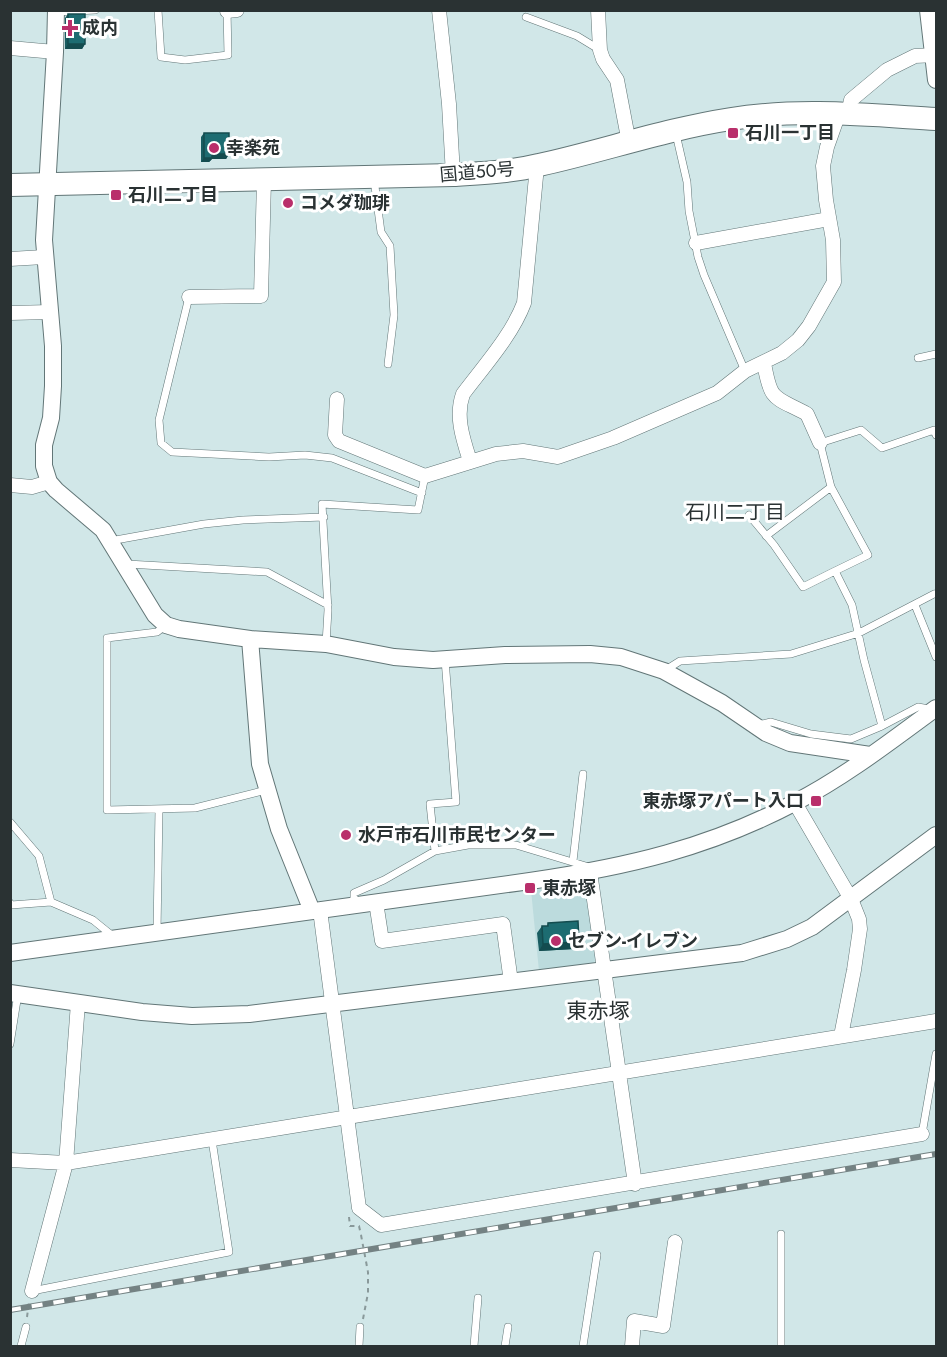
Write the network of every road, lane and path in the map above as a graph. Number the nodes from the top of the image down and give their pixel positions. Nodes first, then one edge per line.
1 (95, 10) edge
2 (158, 10) edge
3 (237, 10) edge
4 (439, 10) edge
5 (598, 10) edge
6 (928, 10) edge
7 (56, 11) edge
8 (227, 11) edge
9 (526, 17) dead end
10 (10, 48) edge
11 (600, 50) junction
12 (56, 52) junction
13 (935, 55) edge
14 (936, 80) edge
15 (843, 113) junction
16 (936, 120) edge
17 (676, 131) junction
18 (629, 143) junction
19 (537, 166) junction
20 (453, 175) junction
21 (374, 177) junction
22 (264, 180) junction
23 (10, 185) edge
24 (48, 185) junction
25 (829, 219) junction
26 (696, 243) junction
27 (44, 257) junction
28 (10, 259) edge
29 (189, 297) joint
30 (50, 312) junction
31 (10, 313) edge
32 (936, 354) edge
33 (918, 358) dead end
34 (764, 363) junction
35 (388, 364) dead end
36 (745, 371) junction
37 (337, 399) dead end
38 (936, 435) edge
39 (820, 443) junction
40 (470, 461) junction
41 (425, 476) junction
42 (48, 482) junction
43 (10, 485) edge
44 (831, 487) junction
45 (422, 493) junction
46 (748, 514) dead end
47 (324, 517) junction
48 (766, 536) junction
49 (110, 541) junction
50 (124, 564) junction
51 (835, 572) junction
52 (934, 594) dead end
53 (328, 605) junction
54 (915, 605) junction
55 (166, 625) junction
56 (859, 633) junction
57 (250, 639) junction
58 (326, 644) junction
59 (936, 657) edge
60 (445, 659) junction
61 (664, 671) junction
62 (935, 709) edge
63 (756, 726) junction
64 (882, 726) junction
65 (870, 755) junction
66 (584, 774) dead end
67 (266, 789) junction
68 (795, 803) junction
69 (159, 809) junction
70 (10, 822) edge
71 (936, 835) edge
72 (435, 851) junction
73 (573, 861) junction
74 (590, 872) junction
75 (851, 899) junction
76 (51, 902) junction
77 (376, 902) junction
78 (10, 903) edge
79 (354, 905) junction
80 (316, 910) junction
81 (157, 932) junction
82 (116, 938) junction
83 (10, 952) edge
84 (603, 970) junction
85 (511, 982) junction
86 (14, 994) edge
87 (78, 1003) junction
88 (332, 1004) junction
89 (936, 1021) edge
90 (841, 1036) junction
91 (10, 1044) edge
92 (936, 1054) edge
93 (619, 1073) junction
94 (347, 1116) junction
95 (922, 1134) joint
96 (212, 1140) junction
97 (10, 1160) edge
98 (66, 1163) junction
99 (635, 1184) junction
100 (350, 1226) dead end
101 (781, 1234) dead end
102 (675, 1242) dead end
103 (597, 1255) dead end
104 (32, 1291) junction
105 (478, 1298) dead end
106 (26, 1327) joint
107 (360, 1327) joint
108 (508, 1327) dead end
109 (21, 1347) edge
110 (359, 1347) edge
111 (474, 1347) edge
112 (505, 1347) edge
113 (583, 1347) edge
114 (632, 1347) edge
115 (782, 1347) edge

1 - 7 lane
2 - 8 lane
3 - 8 street
4 - 20 street
5 - 11 street
6 - 13 street
7 - 12 street
9 - 11 lane
10 - 12 street
11 - 18 street
12 - 24 street
13 - 14 street
13 - 15 street
15 - 16 highway, 国道50号
15 - 17 highway, 国道50号
15 - 25 street
17 - 18 highway, 国道50号
17 - 26 lane
18 - 19 highway, 国道50号
19 - 20 highway, 国道50号
19 - 40 street
20 - 21 highway, 国道50号
21 - 22 highway, 国道50号
21 - 35 lane
22 - 24 highway, 国道50号
22 - 29 street
23 - 24 highway, 国道50号
24 - 27 street
25 - 26 street
25 - 34 street
26 - 36 lane
27 - 28 street
27 - 30 street
29 - 45 lane
30 - 31 street
30 - 42 street
32 - 33 lane
34 - 36 street
34 - 39 street
36 - 40 street
37 - 41 street
38 - 39 lane
39 - 44 lane
40 - 41 street
41 - 45 lane
42 - 43 street
42 - 49 street
44 - 48 lane
44 - 51 lane
45 - 47 lane
46 - 48 lane
47 - 49 lane
47 - 53 lane
48 - 51 lane
49 - 50 street
50 - 53 lane
50 - 55 street
51 - 56 lane
52 - 54 lane
53 - 58 lane
54 - 56 lane
54 - 59 lane
55 - 57 street
55 - 69 lane
56 - 61 lane
56 - 64 lane
57 - 58 street
57 - 67 street
58 - 60 street
60 - 61 street
60 - 72 lane
61 - 63 street
62 - 64 lane
62 - 65 street
63 - 64 lane
63 - 65 street
65 - 68 street
66 - 73 lane
67 - 69 lane
67 - 80 street
68 - 74 street
68 - 75 street
69 - 81 lane
70 - 76 lane
71 - 75 street
72 - 73 lane
72 - 79 lane
73 - 74 lane
74 - 77 street
74 - 84 street
75 - 84 street
75 - 90 street
76 - 78 lane
76 - 82 lane
77 - 79 street
77 - 85 street
79 - 80 street
80 - 81 street
80 - 88 street
81 - 82 street
82 - 83 street
84 - 85 street
84 - 93 street
85 - 88 street
86 - 87 street
86 - 91 lane
87 - 88 street
87 - 98 street
88 - 94 street
89 - 90 street
90 - 93 street
92 - 95 lane
93 - 94 street
93 - 99 street
94 - 96 street
94 - 99 street
95 - 99 street
96 - 98 street
96 - 104 lane
97 - 98 street
98 - 104 street
100 - 107 path, bridge
101 - 115 lane
102 - 114 street
103 - 113 lane
104 - 106 path
105 - 111 lane
106 - 109 lane
107 - 110 lane
108 - 112 lane

